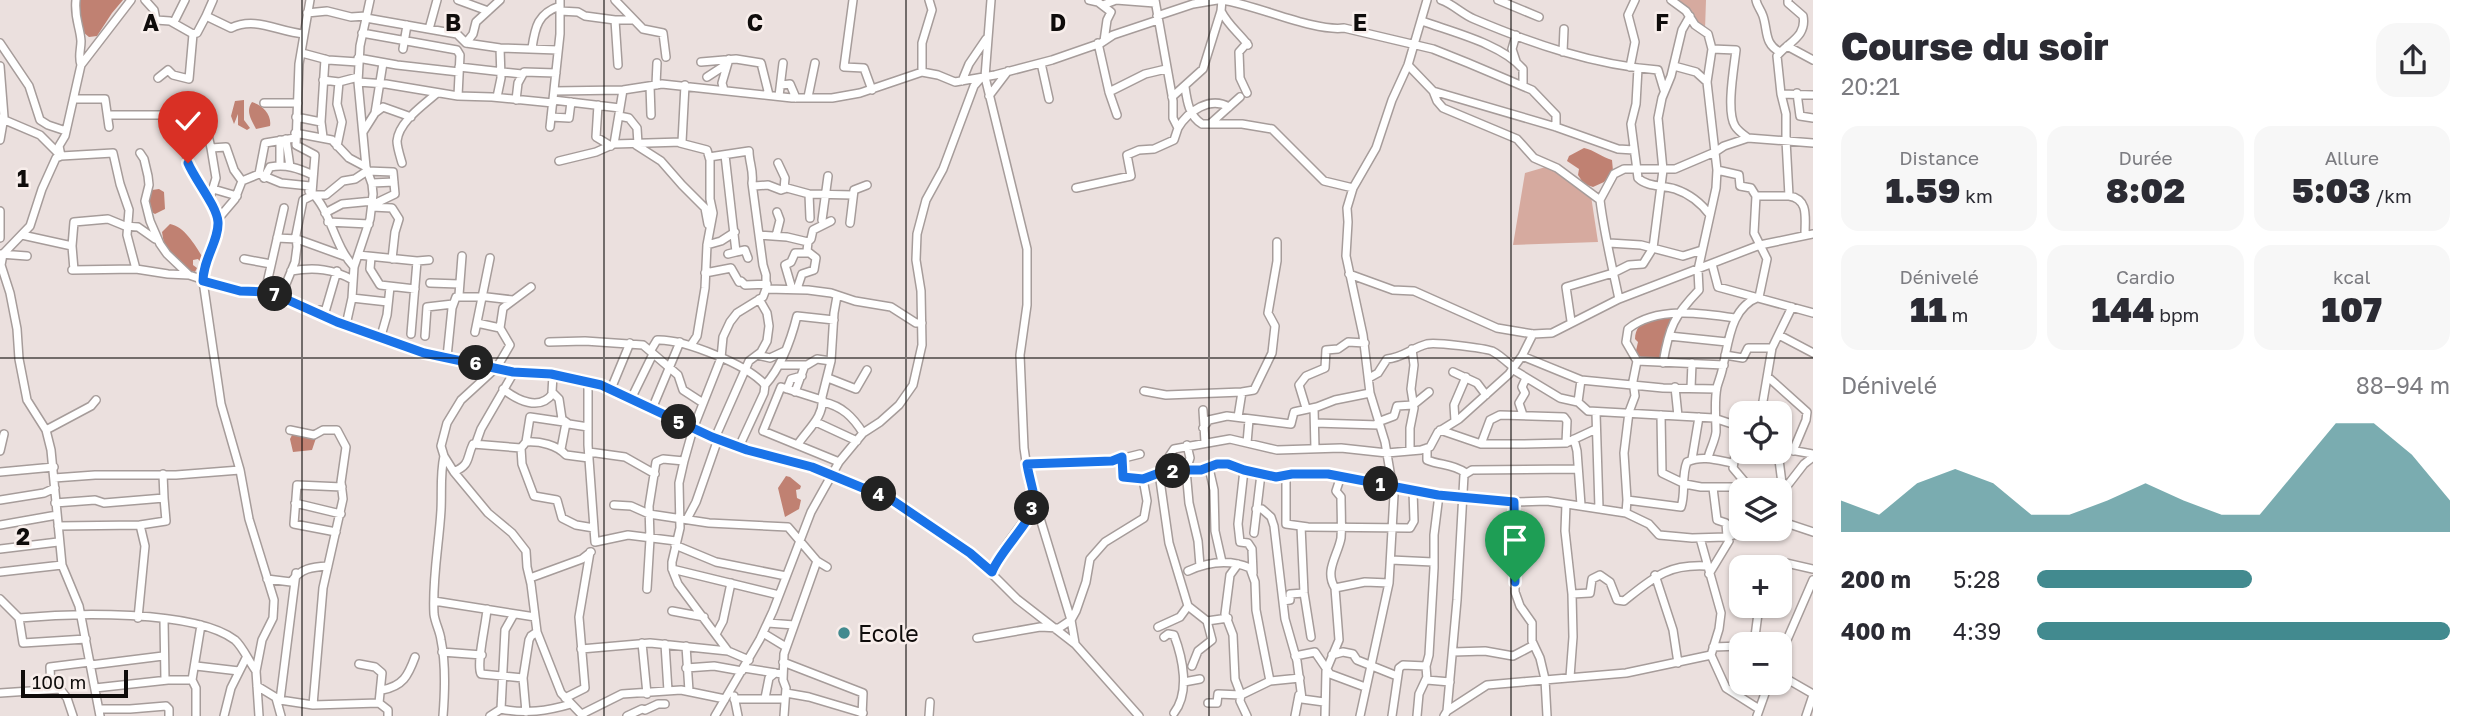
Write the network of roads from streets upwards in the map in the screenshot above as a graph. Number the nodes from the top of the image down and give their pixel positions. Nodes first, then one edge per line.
1 (76, 0) edge
2 (131, 0) edge
3 (145, 0) edge
4 (185, 0) edge
5 (213, 0) edge
6 (310, 0) edge
7 (369, 0) edge
8 (437, 0) edge
9 (458, 0) edge
10 (500, 0) edge
11 (615, 0) edge
12 (853, 0) edge
13 (929, 0) edge
14 (991, 0) edge
15 (1089, 0) edge
16 (1212, 0) edge
17 (1225, 0) edge
18 (1427, 0) edge
19 (1441, 0) edge
20 (1498, 0) edge
21 (1635, 0) edge
22 (1671, 0) edge
23 (1756, 0) edge
24 (1788, 0) edge
25 (1155, 1) edge
26 (1103, 5) junction
27 (560, 6) edge
28 (488, 11) junction
29 (1221, 11) junction
30 (307, 13) junction
31 (206, 16) junction
32 (1690, 16) junction
33 (366, 17) junction
34 (1539, 17) dead end
35 (1158, 18) junction
36 (615, 20) junction
37 (634, 20) junction
38 (1422, 21) junction
39 (173, 22) junction
40 (407, 25) junction
41 (429, 29) junction
42 (474, 29) junction
43 (1564, 29) dead end
44 (1802, 30) junction
45 (362, 33) junction
46 (192, 34) junction
47 (304, 34) junction
48 (1813, 34) edge
49 (1516, 35) junction
50 (986, 39) junction
51 (466, 42) junction
52 (1101, 42) junction
53 (0, 43) edge
54 (404, 45) junction
55 (1415, 45) junction
56 (486, 46) junction
57 (1787, 46) junction
58 (500, 48) junction
59 (532, 48) junction
60 (1712, 49) junction
61 (558, 50) junction
62 (459, 52) junction
63 (1563, 52) junction
64 (1780, 52) junction
65 (302, 53) junction
66 (666, 57) dead end
67 (325, 59) junction
68 (358, 60) junction
69 (1813, 60) edge
70 (701, 62) dead end
71 (729, 62) junction
72 (1516, 62) junction
73 (383, 63) junction
74 (657, 63) dead end
75 (815, 63) dead end
76 (1041, 63) junction
77 (81, 65) junction
78 (618, 65) dead end
79 (1408, 65) junction
80 (0, 66) edge
81 (1674, 66) junction
82 (1634, 68) junction
83 (1166, 69) junction
84 (459, 70) junction
85 (500, 70) junction
86 (1008, 71) junction
87 (764, 72) junction
88 (922, 72) junction
89 (556, 73) junction
90 (522, 74) junction
91 (706, 77) dead end
92 (983, 77) junction
93 (158, 78) dead end
94 (358, 79) junction
95 (324, 80) junction
96 (962, 81) junction
97 (339, 82) junction
98 (1707, 82) junction
99 (379, 83) junction
100 (653, 85) junction
101 (685, 85) junction
102 (781, 85) junction
103 (1523, 86) junction
104 (1185, 87) junction
105 (554, 90) junction
106 (600, 90) junction
107 (623, 90) junction
108 (724, 90) junction
109 (872, 90) junction
110 (1664, 90) junction
111 (1433, 91) junction
112 (1110, 92) junction
113 (437, 93) junction
114 (1797, 93) junction
115 (1781, 94) junction
116 (768, 95) junction
117 (1813, 95) edge
118 (458, 96) junction
119 (779, 96) junction
120 (989, 96) junction
121 (498, 97) junction
122 (808, 97) junction
123 (1172, 97) junction
124 (796, 98) junction
125 (74, 99) junction
126 (1049, 99) dead end
127 (516, 100) junction
128 (553, 102) junction
129 (571, 102) junction
130 (264, 103) dead end
131 (298, 103) junction
132 (599, 105) junction
133 (1229, 107) junction
134 (620, 112) junction
135 (375, 113) junction
136 (1191, 113) junction
137 (107, 115) junction
138 (178, 115) junction
139 (651, 115) dead end
140 (1117, 115) dead end
141 (296, 117) junction
142 (411, 117) junction
143 (551, 117) junction
144 (1813, 118) edge
145 (2, 119) edge
146 (321, 122) junction
147 (1211, 123) junction
148 (109, 127) dead end
149 (550, 127) dead end
150 (1556, 127) junction
151 (1178, 128) junction
152 (66, 131) junction
153 (363, 132) junction
154 (295, 135) junction
155 (323, 137) junction
156 (1748, 138) junction
157 (283, 139) junction
158 (0, 140) edge
159 (1786, 140) junction
160 (681, 143) junction
161 (1813, 143) edge
162 (636, 144) junction
163 (613, 145) junction
164 (337, 146) junction
165 (211, 148) junction
166 (1634, 150) junction
167 (1715, 152) junction
168 (140, 153) dead end
169 (725, 155) junction
170 (61, 156) junction
171 (709, 157) junction
172 (559, 161) dead end
173 (402, 163) dead end
174 (778, 163) dead end
175 (280, 165) junction
176 (290, 167) junction
177 (1637, 168) junction
178 (367, 169) junction
179 (1663, 170) junction
180 (1717, 170) junction
181 (313, 174) junction
182 (261, 176) junction
183 (828, 176) dead end
184 (242, 181) junction
185 (394, 181) junction
186 (372, 183) junction
187 (727, 185) junction
188 (867, 185) dead end
189 (754, 186) junction
190 (1660, 186) junction
191 (710, 188) junction
192 (1076, 188) dead end
193 (1353, 188) junction
194 (213, 189) junction
195 (784, 189) junction
196 (809, 194) junction
197 (825, 195) junction
198 (853, 195) junction
199 (237, 196) junction
200 (1756, 196) junction
201 (1789, 196) junction
202 (309, 197) junction
203 (1601, 200) junction
204 (209, 201) junction
205 (372, 204) junction
206 (284, 208) dead end
207 (0, 211) edge
208 (778, 212) dead end
209 (325, 213) junction
210 (1710, 215) junction
211 (810, 218) dead end
212 (218, 219) junction
213 (328, 222) junction
214 (850, 223) dead end
215 (369, 224) junction
216 (128, 227) junction
217 (709, 231) junction
218 (735, 232) junction
219 (1809, 234) edge
220 (22, 235) junction
221 (759, 235) junction
222 (776, 236) junction
223 (0, 238) edge
224 (276, 238) junction
225 (297, 239) junction
226 (1277, 242) dead end
227 (0, 243) edge
228 (808, 243) junction
229 (1609, 243) junction
230 (160, 244) junction
231 (707, 245) junction
232 (72, 246) junction
233 (1760, 246) junction
234 (1653, 248) junction
235 (1702, 250) junction
236 (736, 252) junction
237 (808, 253) junction
238 (3, 254) edge
239 (728, 254) dead end
240 (358, 255) junction
241 (462, 256) dead end
242 (27, 257) dead end
243 (344, 257) junction
244 (372, 257) junction
245 (490, 258) dead end
246 (748, 258) dead end
247 (244, 259) dead end
248 (392, 259) junction
249 (429, 260) dead end
250 (417, 261) junction
251 (271, 264) junction
252 (1712, 264) junction
253 (0, 265) edge
254 (354, 267) junction
255 (136, 269) junction
256 (1698, 270) junction
257 (291, 271) junction
258 (337, 271) junction
259 (705, 273) junction
260 (1613, 273) junction
261 (1349, 274) junction
262 (189, 275) junction
263 (353, 280) junction
264 (203, 281) junction
265 (430, 283) dead end
266 (459, 284) junction
267 (390, 287) junction
268 (531, 287) dead end
269 (766, 287) junction
270 (415, 289) junction
271 (794, 289) junction
272 (265, 292) junction
273 (459, 295) junction
274 (281, 296) junction
275 (483, 296) junction
276 (837, 296) junction
277 (1759, 297) junction
278 (352, 298) junction
279 (759, 299) junction
280 (1619, 299) junction
281 (513, 300) junction
282 (388, 302) junction
283 (453, 304) junction
284 (302, 305) junction
285 (1792, 307) junction
286 (1677, 313) junction
287 (1813, 313) edge
288 (1735, 318) junction
289 (834, 320) junction
290 (1571, 321) junction
291 (922, 323) junction
292 (346, 325) junction
293 (500, 328) junction
294 (411, 334) dead end
295 (1534, 334) junction
296 (1779, 335) junction
297 (381, 336) junction
298 (425, 336) dead end
299 (1669, 336) junction
300 (549, 342) dead end
301 (680, 342) junction
302 (1727, 342) junction
303 (630, 343) junction
304 (1365, 344) junction
305 (691, 345) junction
306 (1773, 348) junction
307 (1412, 349) junction
308 (785, 351) junction
309 (652, 352) junction
310 (1813, 353) edge
311 (756, 355) junction
312 (1725, 355) junction
313 (447, 356) junction
314 (1522, 356) junction
315 (722, 358) junction
316 (831, 361) junction
317 (1637, 361) junction
318 (1663, 363) junction
319 (1692, 363) junction
320 (779, 365) junction
321 (805, 365) junction
322 (1724, 365) junction
323 (497, 367) junction
324 (670, 367) junction
325 (1513, 369) junction
326 (746, 370) junction
327 (867, 370) dead end
328 (513, 372) junction
329 (1453, 372) dead end
330 (553, 375) junction
331 (1466, 377) junction
332 (1768, 377) junction
333 (828, 378) junction
334 (1526, 378) junction
335 (1369, 379) junction
336 (1581, 380) junction
337 (588, 383) junction
338 (765, 385) junction
339 (1635, 386) junction
340 (1675, 387) junction
341 (1691, 388) junction
342 (503, 389) junction
343 (611, 389) junction
344 (1717, 389) junction
345 (791, 390) junction
346 (1144, 391) dead end
347 (1242, 392) junction
348 (1429, 392) dead end
349 (553, 393) junction
350 (1370, 393) junction
351 (1486, 395) junction
352 (631, 398) junction
353 (96, 400) dead end
354 (823, 401) junction
355 (1763, 401) edge
356 (1578, 402) junction
357 (703, 403) junction
358 (1413, 405) junction
359 (652, 408) junction
360 (1310, 408) junction
361 (1203, 410) dead end
362 (1629, 412) junction
363 (1596, 413) junction
364 (1523, 415) junction
365 (1661, 415) junction
366 (1678, 416) junction
367 (1238, 417) junction
368 (1699, 417) junction
369 (1714, 418) junction
370 (1249, 419) junction
371 (1810, 420) edge
372 (1455, 421) junction
373 (565, 422) junction
374 (816, 422) junction
375 (1315, 423) junction
376 (1379, 423) junction
377 (1729, 423) edge
378 (588, 427) junction
379 (1203, 428) junction
380 (1729, 428) edge
381 (693, 429) junction
382 (1596, 429) junction
383 (46, 430) junction
384 (290, 430) dead end
385 (1440, 430) junction
386 (1716, 432) junction
387 (863, 433) junction
388 (4, 434) dead end
389 (717, 439) junction
390 (857, 441) junction
391 (1570, 441) junction
392 (1205, 442) junction
393 (476, 443) junction
394 (1247, 443) junction
395 (799, 444) junction
396 (1481, 444) junction
397 (524, 445) junction
398 (1187, 445) junction
399 (739, 447) junction
400 (1427, 448) junction
401 (561, 449) junction
402 (1315, 449) junction
403 (0, 451) edge
404 (1410, 451) junction
405 (1793, 451) joint
406 (1217, 453) dead end
407 (1387, 453) junction
408 (1140, 454) dead end
409 (589, 455) junction
410 (444, 456) junction
411 (1813, 456) edge
412 (1122, 457) junction
413 (1708, 458) junction
414 (1692, 460) junction
415 (684, 461) junction
416 (839, 461) junction
417 (1729, 462) edge
418 (1027, 464) junction
419 (1213, 466) junction
420 (54, 467) junction
421 (1578, 469) junction
422 (240, 470) junction
423 (1186, 470) junction
424 (1244, 470) junction
425 (0, 472) edge
426 (454, 472) junction
427 (1169, 472) junction
428 (1159, 473) junction
429 (1466, 473) junction
430 (163, 474) junction
431 (655, 474) junction
432 (832, 474) junction
433 (1261, 474) junction
434 (1286, 476) junction
435 (1340, 476) junction
436 (54, 478) junction
437 (1143, 479) junction
438 (1792, 480) edge
439 (1685, 484) junction
440 (1393, 486) junction
441 (342, 487) junction
442 (55, 488) junction
443 (1713, 488) junction
444 (1729, 488) edge
445 (1413, 490) junction
446 (1438, 495) junction
447 (1463, 497) junction
448 (164, 498) junction
449 (0, 500) edge
450 (1240, 500) junction
451 (1627, 500) junction
452 (1035, 502) junction
453 (1514, 502) junction
454 (55, 503) junction
455 (295, 503) junction
456 (1566, 504) junction
457 (614, 505) dead end
458 (1581, 505) junction
459 (1256, 506) junction
460 (1599, 508) junction
461 (1626, 513) junction
462 (341, 514) junction
463 (649, 514) junction
464 (57, 515) junction
465 (684, 519) junction
466 (1286, 524) junction
467 (0, 525) edge
468 (139, 525) junction
469 (1792, 525) edge
470 (58, 526) junction
471 (1274, 526) junction
472 (1301, 526) junction
473 (1342, 526) junction
474 (1393, 527) junction
475 (594, 528) junction
476 (336, 532) junction
477 (1813, 532) edge
478 (1254, 533) dead end
479 (1700, 537) junction
480 (1727, 537) junction
481 (650, 539) junction
482 (596, 541) junction
483 (799, 541) junction
484 (58, 542) junction
485 (675, 543) junction
486 (0, 549) edge
487 (590, 552) junction
488 (1391, 559) junction
489 (817, 561) junction
490 (1222, 562) junction
491 (1433, 562) junction
492 (1238, 564) junction
493 (62, 565) junction
494 (1792, 565) edge
495 (328, 566) junction
496 (1200, 566) junction
497 (827, 567) dead end
498 (672, 569) junction
499 (1813, 569) edge
500 (1707, 570) junction
501 (1188, 571) dead end
502 (0, 572) edge
503 (992, 572) junction
504 (296, 573) junction
505 (1253, 573) junction
506 (1656, 575) junction
507 (786, 576) junction
508 (530, 578) junction
509 (267, 579) junction
510 (1813, 579) edge
511 (731, 583) junction
512 (1389, 583) junction
513 (1335, 588) junction
514 (647, 589) dead end
515 (1304, 593) junction
516 (1572, 594) junction
517 (779, 595) junction
518 (0, 599) edge
519 (434, 601) junction
520 (1283, 601) junction
521 (1188, 606) junction
522 (487, 609) junction
523 (672, 611) dead end
524 (514, 614) junction
525 (80, 615) junction
526 (535, 617) junction
527 (704, 617) junction
528 (19, 618) junction
529 (138, 618) junction
530 (1228, 618) junction
531 (164, 620) junction
532 (1071, 620) junction
533 (1208, 621) junction
534 (768, 623) junction
535 (201, 625) junction
536 (794, 625) junction
537 (1158, 627) dead end
538 (1055, 629) junction
539 (537, 632) junction
540 (1790, 632) edge
541 (763, 633) junction
542 (716, 634) junction
543 (1164, 637) dead end
544 (1311, 637) dead end
545 (977, 638) dead end
546 (86, 639) junction
547 (642, 643) junction
548 (665, 644) junction
549 (1075, 644) junction
550 (1534, 645) junction
551 (686, 646) junction
552 (786, 648) junction
553 (1729, 648) edge
554 (581, 649) junction
555 (1712, 651) junction
556 (442, 652) junction
557 (728, 652) junction
558 (1453, 652) junction
559 (482, 655) junction
560 (1332, 655) junction
561 (163, 656) junction
562 (1296, 656) junction
563 (415, 657) dead end
564 (246, 658) junction
565 (748, 660) junction
566 (783, 662) junction
567 (91, 663) junction
568 (1678, 663) junction
569 (359, 664) dead end
570 (196, 666) junction
571 (1192, 666) dead end
572 (1370, 666) junction
573 (1426, 666) junction
574 (686, 668) junction
575 (743, 670) junction
576 (239, 671) junction
577 (256, 671) junction
578 (1326, 671) junction
579 (779, 674) junction
580 (502, 676) junction
581 (1396, 676) junction
582 (1570, 677) junction
583 (523, 678) junction
584 (1300, 678) junction
585 (1200, 679) dead end
586 (1426, 679) junction
587 (1545, 679) junction
588 (165, 680) junction
589 (192, 680) junction
590 (1270, 681) junction
591 (1184, 682) junction
592 (1450, 682) junction
593 (1792, 683) edge
594 (257, 686) junction
595 (1365, 687) junction
596 (95, 688) junction
597 (1301, 688) junction
598 (51, 689) junction
599 (732, 689) junction
600 (382, 690) junction
601 (668, 691) junction
602 (689, 691) junction
603 (0, 693) edge
604 (647, 694) junction
605 (1813, 694) edge
606 (638, 695) junction
607 (1241, 695) junction
608 (1764, 695) edge
609 (785, 696) junction
610 (765, 698) junction
611 (278, 699) junction
612 (725, 699) junction
613 (734, 699) junction
614 (568, 701) junction
615 (930, 702) dead end
616 (1208, 702) dead end
617 (1324, 702) junction
618 (379, 703) junction
619 (665, 704) dead end
620 (313, 705) junction
621 (501, 709) junction
622 (99, 712) edge
623 (643, 712) edge
624 (1758, 712) edge
625 (521, 713) edge
626 (1174, 713) dead end
627 (1449, 713) edge
628 (583, 715) edge
629 (862, 715) edge
630 (1808, 715) edge
631 (73, 716) edge
632 (169, 716) edge
633 (196, 716) edge
634 (224, 716) edge
635 (258, 716) edge
636 (281, 716) edge
637 (388, 716) edge
638 (443, 716) edge
639 (490, 716) edge
640 (627, 716) edge
641 (715, 716) edge
642 (738, 716) edge
643 (784, 716) edge
644 (929, 716) edge
645 (1139, 716) edge
646 (1247, 716) edge
647 (1295, 716) edge
648 (1325, 716) edge
649 (1360, 716) edge
650 (1392, 716) edge
651 (1417, 716) edge
652 (1547, 716) edge

1 - 77 street
2 - 77 street
3 - 39 street
4 - 39 street
5 - 31 street
6 - 30 street
7 - 33 street
8 - 41 street
9 - 28 street
10 - 28 street
11 - 37 street
12 - 109 street
13 - 88 street
14 - 50 street
15 - 26 street
16 - 35 street
17 - 29 street
17 - 55 street
18 - 38 street
19 - 49 street
20 - 34 street
21 - 82 street
22 - 32 street
23 - 64 street
24 - 44 street
25 - 26 street
25 - 35 street
26 - 52 street
27 - 36 street
27 - 59 street
27 - 61 street
28 - 42 street
29 - 104 street
29 - 133 street
30 - 33 street
30 - 47 street
31 - 46 street
31 - 47 street
32 - 60 street
32 - 81 street
33 - 40 street
33 - 45 street
35 - 52 street
35 - 83 street
36 - 37 street
36 - 78 street
37 - 66 street
38 - 55 street
38 - 72 street
39 - 46 street
40 - 41 street
40 - 54 street
41 - 51 street
42 - 51 street
42 - 56 street
43 - 63 street
44 - 48 street
44 - 57 street
45 - 54 street
45 - 68 street
46 - 93 street
47 - 65 street
49 - 63 street
49 - 72 street
50 - 92 street
50 - 96 street
51 - 56 street
51 - 62 street
52 - 76 street
52 - 112 street
53 - 152 street
54 - 62 street
55 - 79 street
55 - 103 street
56 - 58 street
57 - 64 street
57 - 69 street
58 - 59 street
58 - 85 street
59 - 61 street
60 - 98 street
60 - 156 street
61 - 89 street
62 - 84 street
63 - 82 street
64 - 115 street
65 - 67 street
65 - 131 street
67 - 68 street
67 - 95 street
68 - 73 street
68 - 94 street
70 - 71 street
71 - 87 street
71 - 91 street
71 - 108 street
72 - 103 street
73 - 84 street
73 - 99 street
74 - 100 street
75 - 122 street
76 - 86 street
76 - 126 street
77 - 125 street
79 - 111 street
79 - 193 street
80 - 145 street
81 - 98 street
81 - 110 street
82 - 110 street
82 - 166 street
83 - 112 street
83 - 123 street
84 - 85 street
84 - 118 street
85 - 90 street
85 - 121 street
86 - 92 street
86 - 120 street
87 - 102 street
87 - 116 street
88 - 96 street
88 - 109 street
89 - 90 street
89 - 105 street
90 - 127 street
92 - 96 street
92 - 120 street
92 - 291 street
94 - 97 street
94 - 99 street
94 - 153 street
95 - 97 street
95 - 146 street
97 - 164 street
98 - 167 street
99 - 113 street
99 - 135 street
100 - 101 street
100 - 107 street
100 - 139 street
101 - 108 street
101 - 160 street
102 - 119 street
102 - 124 street
103 - 150 street
104 - 123 street
104 - 136 street
105 - 106 street
105 - 128 street
106 - 107 street
106 - 132 street
107 - 134 street
108 - 116 street
109 - 122 street
110 - 179 street
111 - 150 street
111 - 203 street
112 - 140 street
113 - 118 street
113 - 142 street
114 - 115 street
114 - 117 street
114 - 144 street
115 - 159 street
116 - 119 street
118 - 121 street
119 - 124 street
120 - 418 street
121 - 127 street
122 - 124 street
123 - 151 street
125 - 137 street
125 - 152 street
127 - 128 street
128 - 129 street
128 - 143 street
129 - 132 street
129 - 143 street
130 - 131 street
131 - 141 street
132 - 134 street
132 - 163 street
133 - 136 street
133 - 147 street
134 - 162 street
134 - 163 street
135 - 142 street
135 - 153 street
136 - 147 street
136 - 151 street
137 - 138 street
137 - 148 street
138 - 165 street
138 - 204 street
141 - 146 street
141 - 154 street
142 - 173 street
143 - 149 street
145 - 158 street
145 - 170 street
146 - 155 street
147 - 193 street
150 - 166 street
151 - 192 street
152 - 170 street
153 - 178 street
154 - 155 street
154 - 157 street
154 - 181 street
155 - 164 street
156 - 159 street
156 - 167 street
157 - 175 street
157 - 176 street
157 - 182 street
159 - 161 street
159 - 201 street
160 - 162 street
160 - 171 street
162 - 163 street
162 - 217 street
163 - 172 street
164 - 178 street
165 - 184 street
165 - 194 street
166 - 177 street
167 - 179 street
167 - 180 street
168 - 230 street
169 - 171 street
169 - 187 street
169 - 189 street
170 - 216 street
170 - 220 street
171 - 191 street
174 - 195 street
175 - 176 street
175 - 182 street
176 - 181 street
177 - 179 street
177 - 190 street
177 - 203 street
178 - 185 street
178 - 186 street
178 - 202 street
179 - 190 street
180 - 200 street
180 - 210 street
181 - 202 street
182 - 184 street
182 - 202 street
183 - 197 street
184 - 199 street
185 - 186 street
185 - 205 street
186 - 205 street
187 - 191 street
187 - 218 street
188 - 198 street
189 - 195 street
189 - 221 street
190 - 210 street
190 - 234 street
191 - 217 street
193 - 261 street
194 - 199 street
194 - 204 street
195 - 196 street
196 - 197 street
196 - 211 street
197 - 198 street
197 - 228 street
198 - 214 street
199 - 212 street
200 - 201 street
200 - 233 street
201 - 219 street
202 - 209 street
202 - 225 street
203 - 229 street
204 - 212 street
205 - 209 street
205 - 215 street
205 - 248 street
206 - 224 street
207 - 223 street
208 - 222 street
209 - 213 street
210 - 235 street
212 - 264 street
213 - 215 street
213 - 243 street
215 - 240 street
216 - 230 street
216 - 232 street
216 - 255 street
217 - 231 street
218 - 231 street
218 - 236 street
219 - 233 street
220 - 232 street
220 - 238 street
221 - 222 street
221 - 269 street
222 - 228 street
224 - 225 street
224 - 251 street
225 - 243 street
225 - 257 street
226 - 347 street
227 - 238 street
228 - 237 street
229 - 234 street
229 - 260 street
230 - 262 street
231 - 259 street
232 - 255 street
233 - 252 street
233 - 277 street
234 - 235 street
234 - 260 street
235 - 256 street
236 - 239 street
236 - 246 street
237 - 271 street
237 - 271 street
238 - 242 street
238 - 253 street
240 - 244 street
240 - 254 street
241 - 266 street
243 - 254 street
244 - 248 street
244 - 267 street
245 - 275 street
247 - 251 street
248 - 250 street
249 - 250 street
250 - 270 street
251 - 272 street
252 - 256 street
252 - 277 street
253 - 383 street
254 - 263 street
255 - 262 street
256 - 280 street
256 - 286 street
257 - 258 street
257 - 274 street
258 - 263 street
258 - 284 street
259 - 269 street
259 - 305 street
260 - 280 street
260 - 290 street
261 - 295 street
261 - 304 street
262 - 264 street
263 - 278 street
264 - 272 street
264 - 422 street
265 - 266 street
266 - 273 street
267 - 270 street
267 - 282 street
268 - 281 street
269 - 271 street
269 - 279 street
270 - 294 street
271 - 276 street
272 - 274 street
273 - 275 street
273 - 283 street
274 - 284 street
275 - 281 street
275 - 293 street
276 - 289 street
276 - 291 street
277 - 285 street
277 - 288 street
278 - 282 street
278 - 292 street
279 - 311 street
279 - 315 street
280 - 290 street
281 - 293 street
282 - 297 street
283 - 298 street
283 - 313 street
284 - 292 street
285 - 287 street
285 - 296 street
286 - 288 street
286 - 299 street
286 - 317 street
288 - 302 street
289 - 308 street
289 - 316 street
290 - 295 street
291 - 387 street
292 - 297 street
293 - 323 street
295 - 314 street
296 - 306 street
296 - 310 street
297 - 313 street
299 - 302 street
299 - 318 street
300 - 303 street
301 - 305 street
301 - 309 street
301 - 324 street
302 - 312 street
303 - 309 street
303 - 343 street
304 - 335 street
304 - 360 street
305 - 315 street
306 - 312 street
306 - 332 street
307 - 325 street
307 - 335 street
307 - 358 street
308 - 311 street
308 - 320 street
309 - 324 street
309 - 352 street
311 - 326 street
312 - 322 street
313 - 323 street
314 - 325 street
314 - 336 street
315 - 326 street
315 - 357 street
316 - 321 street
316 - 333 street
317 - 318 street
317 - 339 street
318 - 319 street
319 - 322 street
319 - 341 street
320 - 321 street
320 - 338 street
321 - 345 street
322 - 344 street
323 - 328 street
323 - 410 street
324 - 357 street
324 - 359 street
325 - 334 street
325 - 351 street
326 - 338 street
326 - 389 street
327 - 333 street
328 - 330 street
328 - 342 street
329 - 331 street
330 - 337 street
330 - 349 street
331 - 351 street
331 - 372 street
332 - 355 street
332 - 371 street
333 - 354 street
334 - 356 street
334 - 364 street
335 - 350 street
336 - 339 street
336 - 356 street
337 - 343 street
337 - 378 street
338 - 399 street
339 - 340 street
339 - 362 street
340 - 341 street
340 - 366 street
341 - 344 street
342 - 349 street
342 - 393 street
343 - 352 street
344 - 369 street
345 - 354 street
345 - 395 street
346 - 347 street
347 - 367 street
348 - 358 street
349 - 373 street
350 - 360 street
350 - 376 street
351 - 372 street
352 - 359 street
353 - 383 street
354 - 374 street
354 - 387 street
356 - 363 street
357 - 381 street
358 - 376 street
358 - 404 street
359 - 381 street
360 - 370 street
360 - 375 street
361 - 379 street
362 - 363 street
362 - 365 street
362 - 451 street
363 - 382 street
364 - 391 street
364 - 396 street
365 - 366 street
365 - 439 street
366 - 368 street
367 - 370 street
367 - 379 street
368 - 369 street
368 - 414 street
369 - 377 street
369 - 386 street
370 - 394 street
371 - 405 street
372 - 385 street
373 - 378 street
373 - 397 street
373 - 401 street
374 - 390 street
374 - 395 street
375 - 376 street
375 - 402 street
376 - 407 street
378 - 409 street
379 - 392 street
380 - 386 street
381 - 389 street
381 - 415 street
382 - 391 street
382 - 460 street
383 - 420 street
384 - 441 street
385 - 396 street
385 - 400 street
386 - 413 street
387 - 390 street
388 - 403 street
389 - 399 street
389 - 465 street
390 - 416 street
391 - 396 street
391 - 421 street
392 - 394 street
392 - 398 street
393 - 397 street
393 - 426 street
394 - 402 street
395 - 416 street
397 - 401 street
397 - 475 street
398 - 423 street
398 - 427 street
399 - 432 street
400 - 404 street
400 - 429 street
401 - 409 street
402 - 407 street
404 - 407 street
405 - 411 street
406 - 419 street
407 - 440 street
408 - 412 street
409 - 431 street
409 - 475 street
410 - 426 street
410 - 519 street
411 - 438 street
412 - 418 street
412 - 437 street
413 - 414 street
413 - 417 street
414 - 439 street
415 - 431 street
415 - 465 street
416 - 432 street
418 - 452 street
419 - 423 street
419 - 424 street
419 - 490 street
420 - 425 street
420 - 436 street
421 - 429 street
421 - 458 street
422 - 430 street
422 - 509 street
423 - 427 street
423 - 496 street
424 - 433 street
424 - 450 street
426 - 508 street
427 - 428 street
428 - 437 street
428 - 521 street
429 - 447 street
430 - 436 street
430 - 448 street
431 - 463 street
432 - 483 street
432 - 503 street
433 - 434 street
433 - 459 street
434 - 435 street
434 - 466 street
435 - 440 street
435 - 473 street
436 - 442 street
437 - 532 street
439 - 443 street
439 - 451 street
440 - 445 street
440 - 474 street
441 - 455 street
441 - 462 street
442 - 449 street
442 - 454 street
443 - 444 street
443 - 480 street
445 - 446 street
445 - 474 street
446 - 447 street
446 - 491 street
447 - 453 street
447 - 558 street
448 - 454 street
448 - 468 street
450 - 459 street
450 - 505 street
451 - 461 street
452 - 503 street
452 - 532 street
453 - 456 street
453 - 550 street
454 - 464 street
455 - 462 street
455 - 476 street
456 - 458 street
456 - 516 street
457 - 463 street
458 - 460 street
459 - 471 street
459 - 478 street
460 - 461 street
461 - 479 street
462 - 476 street
463 - 465 street
463 - 481 street
464 - 467 street
464 - 470 street
465 - 483 street
465 - 485 street
466 - 471 street
466 - 472 street
468 - 470 street
468 - 529 street
469 - 477 street
470 - 484 street
471 - 520 street
472 - 473 street
472 - 515 street
473 - 474 street
473 - 513 street
474 - 488 street
475 - 482 street
476 - 495 street
479 - 480 street
479 - 500 street
480 - 500 street
481 - 482 street
481 - 485 street
481 - 514 street
482 - 487 street
483 - 489 street
483 - 507 street
484 - 486 street
484 - 493 street
485 - 498 street
485 - 507 street
487 - 508 street
487 - 554 street
488 - 491 street
488 - 512 street
489 - 497 street
489 - 536 street
490 - 492 street
490 - 496 street
491 - 573 street
492 - 505 street
492 - 530 street
493 - 502 street
493 - 525 street
494 - 499 street
495 - 504 street
495 - 620 street
496 - 501 street
498 - 511 street
498 - 527 street
500 - 506 street
500 - 555 street
503 - 538 street
504 - 509 street
504 - 611 street
505 - 590 street
506 - 516 street
506 - 568 street
507 - 517 street
508 - 526 street
509 - 577 street
510 - 540 street
511 - 517 street
511 - 542 street
512 - 513 street
512 - 572 street
513 - 560 street
515 - 520 street
515 - 544 street
516 - 582 street
517 - 534 street
518 - 528 street
519 - 522 street
519 - 556 street
520 - 562 street
521 - 533 street
521 - 537 street
522 - 524 street
522 - 559 street
523 - 527 street
524 - 526 street
524 - 580 street
525 - 528 street
525 - 529 street
525 - 546 street
526 - 539 street
527 - 542 street
528 - 546 street
529 - 531 street
530 - 533 street
530 - 607 street
531 - 535 street
531 - 561 street
532 - 538 street
532 - 549 street
533 - 571 street
534 - 536 street
534 - 541 street
535 - 564 street
535 - 570 street
536 - 552 street
538 - 545 street
538 - 549 street
539 - 583 street
539 - 614 street
541 - 552 street
541 - 565 street
542 - 557 street
543 - 591 street
546 - 567 street
547 - 548 street
547 - 554 street
547 - 604 street
548 - 551 street
548 - 601 street
549 - 645 street
550 - 558 street
550 - 587 street
551 - 557 street
551 - 574 street
552 - 566 street
553 - 555 street
554 - 614 street
555 - 568 street
555 - 624 street
556 - 559 street
556 - 638 street
557 - 565 street
558 - 592 street
559 - 580 street
560 - 572 street
560 - 578 street
561 - 567 street
561 - 588 street
562 - 578 street
562 - 584 street
563 - 600 street
564 - 576 street
564 - 577 street
565 - 575 street
566 - 579 street
566 - 629 street
567 - 596 street
567 - 598 street
568 - 582 street
569 - 600 street
570 - 576 street
570 - 589 street
572 - 581 street
572 - 595 street
573 - 581 street
573 - 586 street
574 - 575 street
574 - 602 street
575 - 579 street
575 - 599 street
576 - 634 street
577 - 594 street
578 - 595 street
578 - 617 street
579 - 609 street
579 - 610 street
580 - 583 street
580 - 621 street
581 - 650 street
582 - 587 street
583 - 625 street
584 - 590 street
584 - 597 street
585 - 591 street
586 - 592 street
586 - 651 street
587 - 627 street
587 - 652 street
588 - 589 street
588 - 596 street
589 - 633 street
590 - 607 street
591 - 626 street
592 - 627 street
593 - 605 street
594 - 611 street
594 - 635 street
595 - 649 street
596 - 622 street
597 - 617 street
597 - 647 street
598 - 603 street
598 - 631 street
599 - 612 street
599 - 613 street
600 - 618 street
601 - 602 street
601 - 604 street
602 - 612 street
604 - 606 street
605 - 630 street
606 - 623 street
606 - 628 street
607 - 616 street
607 - 646 street
608 - 624 street
609 - 610 street
609 - 629 street
609 - 643 street
610 - 613 street
611 - 620 street
611 - 636 street
612 - 641 street
613 - 642 street
614 - 625 street
614 - 628 street
615 - 644 street
617 - 648 street
618 - 620 street
618 - 637 street
619 - 623 street
621 - 625 street
621 - 639 street
622 - 632 street
623 - 640 street

